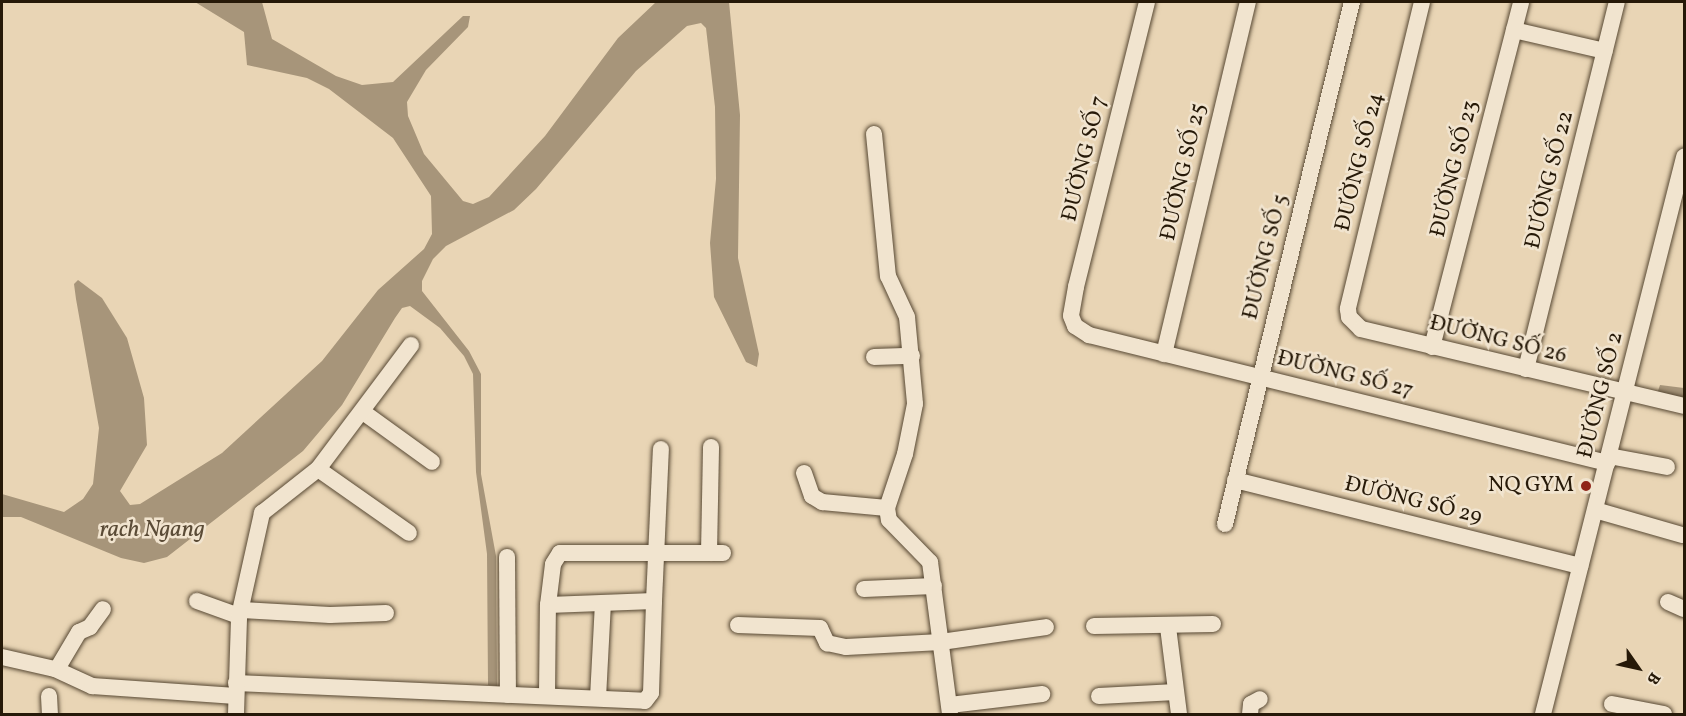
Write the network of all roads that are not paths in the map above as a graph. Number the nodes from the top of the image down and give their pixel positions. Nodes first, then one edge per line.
1 (1147, 2) edge
2 (1248, 2) edge
3 (1352, 2) edge
4 (1422, 2) edge
5 (1521, 2) edge
6 (1617, 2) edge
7 (1514, 30) junction
8 (1605, 51) junction
9 (874, 134) dead end
10 (1684, 157) edge
11 (1681, 186) edge
12 (1075, 326) joint
13 (1361, 329) joint
14 (411, 345) dead end
15 (1432, 347) junction
16 (1164, 354) junction
17 (912, 356) junction
18 (873, 357) dead end
19 (1526, 369) junction
20 (1260, 377) junction
21 (1633, 395) junction
22 (1684, 406) edge
23 (363, 412) junction
24 (711, 447) dead end
25 (661, 449) dead end
26 (1613, 459) junction
27 (432, 462) dead end
28 (1667, 467) dead end
29 (318, 469) junction
30 (804, 473) dead end
31 (1235, 480) junction
32 (887, 508) junction
33 (1595, 510) junction
34 (1225, 524) dead end
35 (409, 533) dead end
36 (1682, 535) dead end
37 (654, 552) junction
38 (507, 557) dead end
39 (1580, 566) junction
40 (934, 586) junction
41 (864, 589) dead end
42 (197, 601) dead end
43 (654, 601) junction
44 (1668, 602) dead end
45 (603, 603) junction
46 (548, 605) junction
47 (103, 609) dead end
48 (1684, 609) edge
49 (241, 613) junction
50 (386, 613) dead end
51 (1213, 624) dead end
52 (738, 625) dead end
53 (1094, 626) dead end
54 (1046, 627) dead end
55 (1168, 627) junction
56 (941, 642) junction
57 (2, 657) edge
58 (57, 669) junction
59 (236, 689) junction
60 (1176, 692) junction
61 (508, 694) junction
62 (1042, 694) dead end
63 (547, 695) junction
64 (49, 696) dead end
65 (1099, 696) dead end
66 (598, 698) junction
67 (1260, 699) dead end
68 (1612, 704) dead end
69 (950, 710) edge
70 (50, 714) edge
71 (236, 714) edge
72 (1179, 714) edge
73 (1250, 714) edge
74 (1543, 714) edge
75 (1664, 714) edge

1 - 12 street, ĐƯỜNG SỐ 7
2 - 16 street, ĐƯỜNG SỐ 25
3 - 20 street, ĐƯỜNG SỐ 5
4 - 13 street, ĐƯỜNG SỐ 24
5 - 7 street, ĐƯỜNG SỐ 23
6 - 8 street, ĐƯỜNG SỐ 22
7 - 8 street
7 - 15 street, ĐƯỜNG SỐ 23
8 - 19 street, ĐƯỜNG SỐ 22
9 - 17 street
10 - 11 street, ĐƯỜNG SỐ 2
11 - 21 street, ĐƯỜNG SỐ 2
12 - 16 street, ĐƯỜNG SỐ 27
13 - 15 street, ĐƯỜNG SỐ 26
14 - 23 street
15 - 19 street, ĐƯỜNG SỐ 26
16 - 20 street, ĐƯỜNG SỐ 27
17 - 18 street
17 - 32 street
19 - 21 street, ĐƯỜNG SỐ 26
20 - 26 street, ĐƯỜNG SỐ 27
20 - 31 street, ĐƯỜNG SỐ 5
21 - 22 street, ĐƯỜNG SỐ 26
21 - 26 street, ĐƯỜNG SỐ 2
23 - 27 street
23 - 29 street
24 - 37 street
25 - 37 street
26 - 28 street, ĐƯỜNG SỐ 27
26 - 33 street, ĐƯỜNG SỐ 2
29 - 35 street
29 - 49 street
30 - 32 street
31 - 34 street, ĐƯỜNG SỐ 5
31 - 39 street, ĐƯỜNG SỐ 29
32 - 40 street
33 - 36 street
33 - 39 street, ĐƯỜNG SỐ 2
37 - 43 street
37 - 46 street
38 - 61 street
39 - 74 street, ĐƯỜNG SỐ 2
40 - 41 street
40 - 56 street
42 - 49 street
43 - 45 street
43 - 66 street
44 - 48 street
45 - 46 street
45 - 66 street
46 - 63 street
47 - 58 street
49 - 50 street
49 - 59 street
51 - 55 street
52 - 56 street
53 - 55 street
54 - 56 street
55 - 60 street
56 - 69 street
57 - 58 street
58 - 59 street
59 - 61 street
59 - 71 street
60 - 65 street
60 - 72 street
61 - 63 street
62 - 69 street
63 - 66 street
64 - 70 street
67 - 73 street
68 - 75 street

